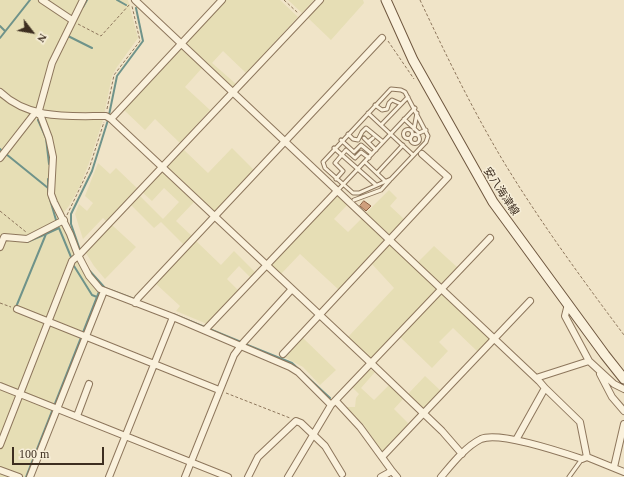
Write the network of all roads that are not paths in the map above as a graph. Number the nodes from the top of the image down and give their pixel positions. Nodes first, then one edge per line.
1 (42, 0) edge
2 (83, 0) edge
3 (135, 0) edge
4 (222, 0) edge
5 (320, 0) edge
6 (386, 0) edge
7 (72, 20) junction
8 (382, 38) road end
9 (181, 43) junction
10 (0, 92) edge
11 (233, 93) junction
12 (408, 97) junction
13 (401, 104) junction
14 (375, 105) junction
15 (415, 108) junction
16 (368, 113) junction
17 (417, 113) junction
18 (38, 114) junction
19 (108, 118) junction
20 (404, 119) junction
21 (381, 125) junction
22 (399, 125) junction
23 (414, 128) junction
24 (426, 130) junction
25 (405, 131) junction
26 (348, 134) junction
27 (391, 134) junction
28 (411, 136) junction
29 (364, 138) dead end
30 (373, 138) dead end
31 (342, 140) junction
32 (285, 142) junction
33 (368, 142) junction
34 (383, 142) junction
35 (411, 142) junction
36 (415, 144) junction
37 (403, 145) junction
38 (334, 148) junction
39 (376, 150) junction
40 (408, 150) junction
41 (372, 154) junction
42 (413, 154) junction
43 (422, 154) dead end
44 (342, 155) junction
45 (0, 158) edge
46 (369, 158) junction
47 (365, 162) junction
48 (162, 167) junction
49 (358, 169) junction
50 (377, 173) junction
51 (336, 179) junction
52 (391, 179) junction
53 (385, 181) junction
54 (376, 185) junction
55 (343, 186) junction
56 (337, 191) junction
57 (354, 200) dead end
58 (215, 217) junction
59 (65, 223) junction
60 (2, 236) edge
61 (490, 238) dead end
62 (390, 240) junction
63 (0, 247) edge
64 (78, 255) junction
65 (266, 265) junction
66 (292, 289) junction
67 (442, 289) junction
68 (104, 291) junction
69 (530, 301) dead end
70 (135, 303) junction
71 (568, 304) junction
72 (17, 309) road end
73 (319, 315) junction
74 (173, 317) junction
75 (49, 322) junction
76 (205, 330) junction
77 (86, 336) junction
78 (494, 338) junction
79 (240, 345) junction
80 (283, 354) dead end
81 (589, 361) junction
82 (154, 364) junction
83 (372, 364) junction
84 (594, 365) junction
85 (536, 378) junction
86 (624, 379) edge
87 (89, 384) dead end
88 (0, 386) edge
89 (545, 388) junction
90 (624, 389) edge
91 (219, 390) junction
92 (20, 394) junction
93 (333, 403) junction
94 (55, 407) junction
95 (624, 411) edge
96 (424, 414) junction
97 (76, 416) junction
98 (624, 424) edge
99 (313, 434) junction
100 (125, 436) junction
101 (516, 440) junction
102 (0, 445) edge
103 (462, 454) junction
104 (382, 457) junction
105 (584, 458) junction
106 (190, 462) junction
107 (614, 467) junction
108 (0, 470) edge
109 (392, 472) junction
110 (624, 472) edge
111 (342, 474) dead end
112 (19, 477) edge
113 (30, 477) edge
114 (109, 477) edge
115 (184, 477) edge
116 (228, 477) edge
117 (248, 477) edge
118 (288, 477) edge
119 (381, 477) edge
120 (397, 477) edge
121 (441, 477) edge
122 (569, 477) edge

1 - 7 street
2 - 7 street
3 - 9 street
4 - 9 street
5 - 11 street
6 - 71 main road, 安八海津線
7 - 18 street
8 - 32 street
9 - 11 street
9 - 19 street
10 - 18 street
11 - 32 street
11 - 48 street
12 - 13 lane
12 - 14 lane
12 - 15 lane
13 - 14 lane
13 - 21 lane
14 - 16 lane
15 - 17 lane
15 - 20 lane
16 - 21 lane
16 - 26 lane
17 - 23 lane
17 - 24 lane
18 - 19 street
18 - 45 street
18 - 59 street
19 - 48 street
20 - 22 lane
20 - 23 lane
21 - 27 lane
22 - 25 lane
22 - 27 lane
23 - 24 lane
24 - 42 lane
25 - 28 lane
25 - 28 lane
26 - 31 lane
26 - 34 lane
27 - 34 lane
27 - 37 lane
28 - 35 lane
28 - 36 lane
29 - 33 lane
30 - 33 lane
31 - 38 lane
31 - 41 lane
32 - 56 street
32 - 58 street
33 - 39 lane
34 - 39 lane
35 - 36 lane
35 - 40 lane
36 - 40 lane
37 - 40 lane
37 - 50 lane
38 - 44 lane
38 - 51 lane
39 - 41 lane
40 - 42 lane
41 - 46 lane
42 - 52 lane
43 - 62 street
44 - 46 lane
44 - 49 lane
44 - 51 lane
46 - 47 lane
47 - 49 lane
47 - 50 lane
48 - 58 street
48 - 64 street
49 - 54 lane
49 - 55 lane
50 - 53 lane
51 - 55 lane
52 - 53 lane
52 - 57 lane
53 - 54 lane
54 - 55 lane
55 - 56 lane
56 - 62 street
56 - 65 street
58 - 65 street
58 - 70 street
59 - 60 street
59 - 64 street
60 - 63 street
61 - 67 street
62 - 67 street
62 - 73 street
64 - 68 street
64 - 75 street
65 - 66 street
65 - 76 street
66 - 73 street
66 - 79 street
67 - 78 street
67 - 83 street
68 - 70 street
68 - 77 street
69 - 78 street
70 - 74 street
71 - 81 street
71 - 86 main road, 安八海津線
72 - 75 street
73 - 80 street
73 - 83 street
74 - 76 street
74 - 82 street
75 - 77 street
75 - 92 street
76 - 79 street
77 - 82 street
77 - 94 street
78 - 85 street
78 - 96 street
79 - 91 street
79 - 93 street
81 - 84 street
81 - 85 street
82 - 91 street
82 - 100 street
83 - 93 street
83 - 96 street
84 - 90 street
84 - 95 street
85 - 89 street
87 - 97 street
88 - 92 street
89 - 101 street
89 - 105 street
91 - 106 street
92 - 94 street
92 - 102 street
93 - 99 street
93 - 104 street
94 - 97 street
94 - 113 street
96 - 103 street
96 - 104 street
97 - 100 street
98 - 107 street
99 - 111 street
99 - 117 street
99 - 118 street
100 - 106 street
100 - 114 street
101 - 103 street
101 - 105 street
103 - 121 street
104 - 109 street
105 - 107 street
105 - 122 lane
106 - 115 street
106 - 116 street
107 - 110 street
108 - 112 street
109 - 119 street
109 - 120 street

